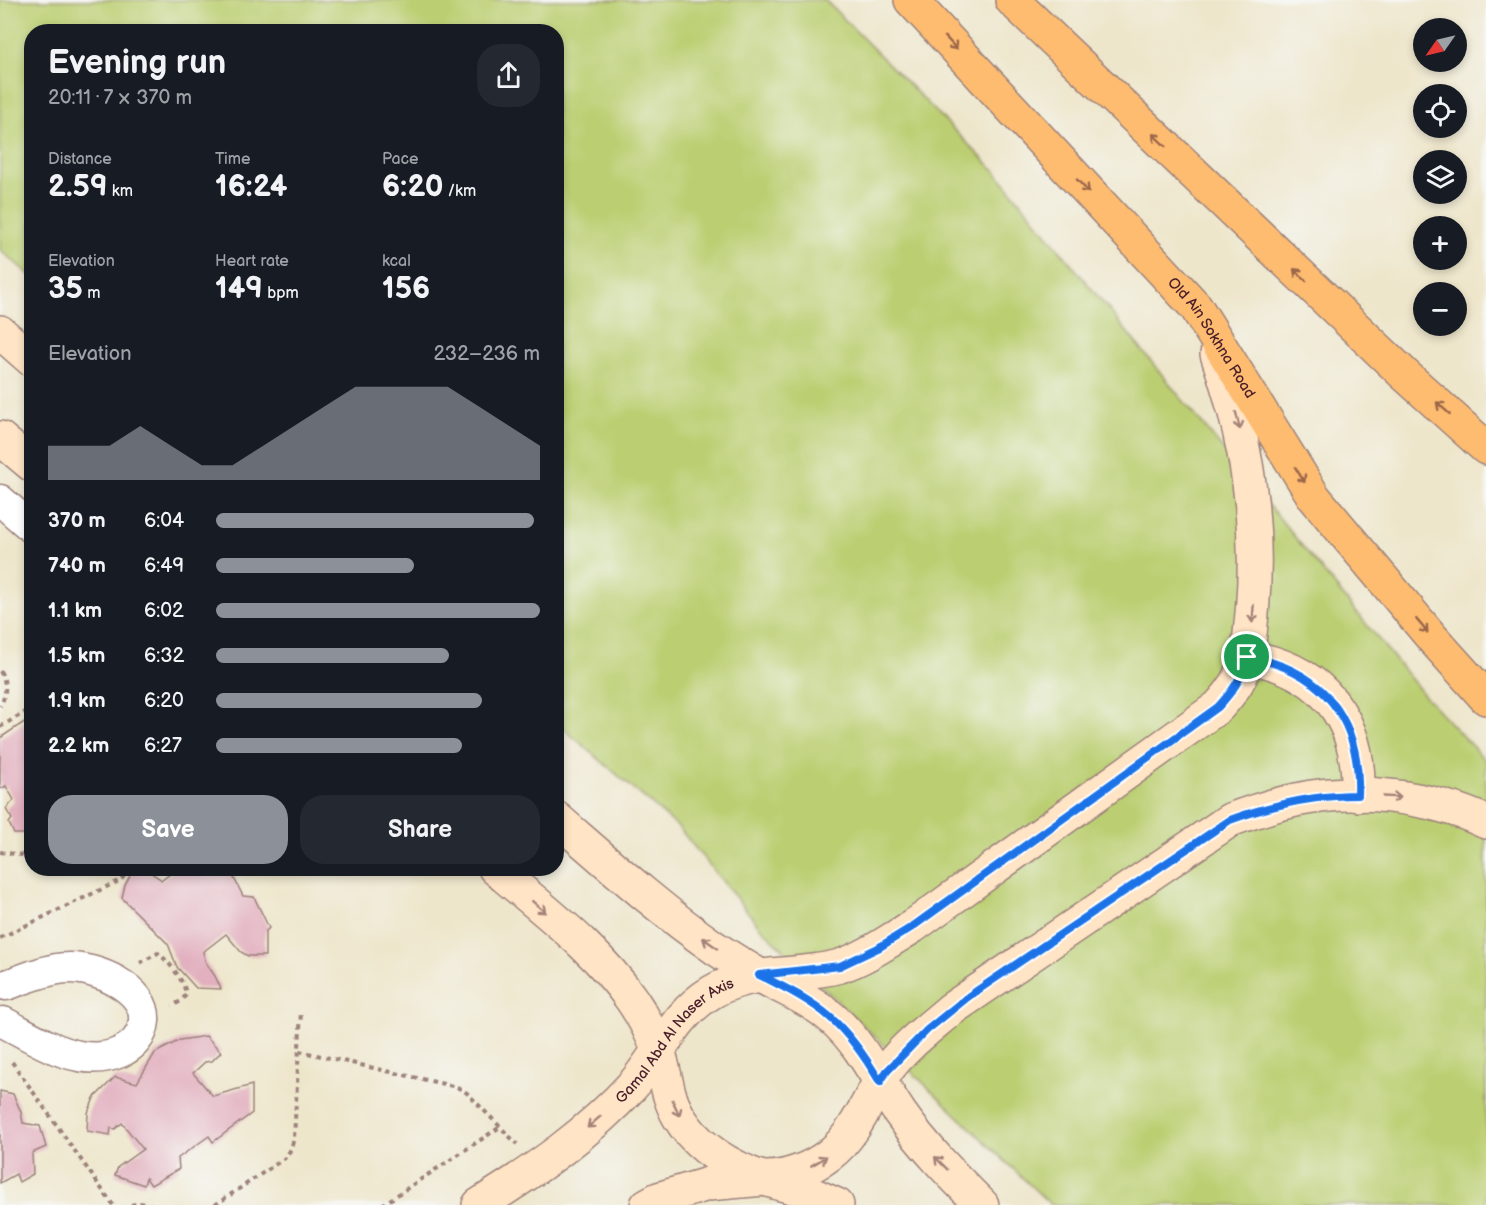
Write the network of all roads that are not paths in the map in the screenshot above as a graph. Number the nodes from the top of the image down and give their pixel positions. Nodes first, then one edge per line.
1 (911, 0) edge
2 (1012, 0) edge
3 (1196, 307) junction
4 (0, 332) edge
5 (24, 353) edge
6 (0, 438) edge
7 (1486, 448) edge
8 (24, 458) edge
9 (0, 500) edge
10 (24, 521) edge
11 (1247, 657) junction
12 (1486, 698) edge
13 (1358, 795) junction
14 (1486, 822) edge
15 (564, 825) edge
16 (504, 876) edge
17 (759, 975) junction
18 (3, 978) edge
19 (3, 1034) edge
20 (658, 1052) junction
21 (880, 1082) junction
22 (764, 1179) junction
23 (479, 1205) edge
24 (647, 1205) edge
25 (837, 1205) edge
26 (982, 1205) edge

1 -> 3 main road, Old Ain Sokhna Road
7 -> 2 main road
3 -> 11 main road, Gamal Abd Al Naser Axis
3 -> 12 main road, Old Ain Sokhna Road
4 - 5 main road
6 - 8 main road
9 - 10 street
11 - 13 main road
11 - 17 main road, Gamal Abd Al Naser Axis
13 -> 14 main road
13 - 21 main road
17 -> 15 main road
16 -> 20 main road
17 - 20 main road, Gamal Abd Al Naser Axis
17 - 21 main road
18 - 19 street
18 - 19 street
20 -> 22 main road
20 -> 23 main road, Gamal Abd Al Naser Axis
22 -> 21 main road
26 -> 21 main road
22 - 24 main road
22 - 25 main road

